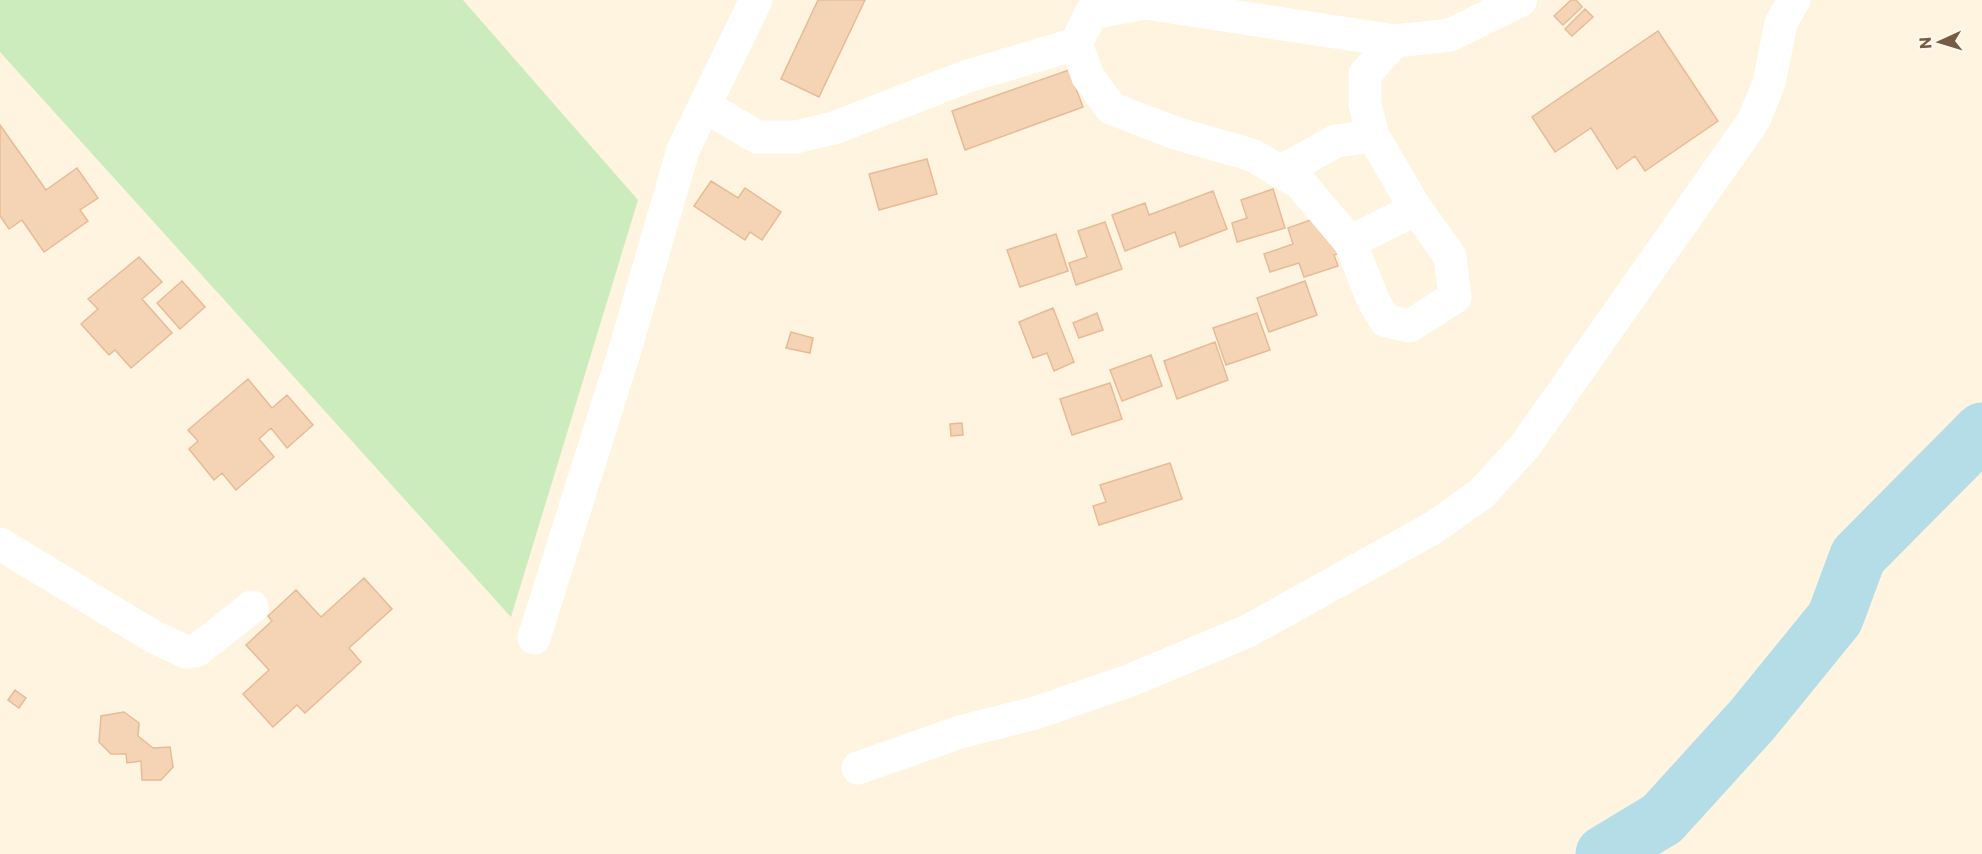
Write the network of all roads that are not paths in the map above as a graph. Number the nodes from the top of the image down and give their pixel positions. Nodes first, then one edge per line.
1 (756, 0) edge
2 (1521, 0) edge
3 (1199, 5) edge
4 (1783, 8) edge
5 (1395, 41) junction
6 (1076, 44) junction
7 (705, 106) junction
8 (1373, 136) junction
9 (1280, 172) junction
10 (1416, 209) junction
11 (1350, 242) junction
12 (0, 544) edge
13 (252, 608) dead end
14 (534, 638) dead end
15 (858, 768) dead end

1 - 7 street
2 - 5 street
3 - 5 street
3 - 6 street
4 - 15 street
5 - 8 street
6 - 7 street
6 - 9 street
7 - 14 street
8 - 9 street
8 - 10 street
9 - 11 street
10 - 11 street
10 - 11 street
12 - 13 street

